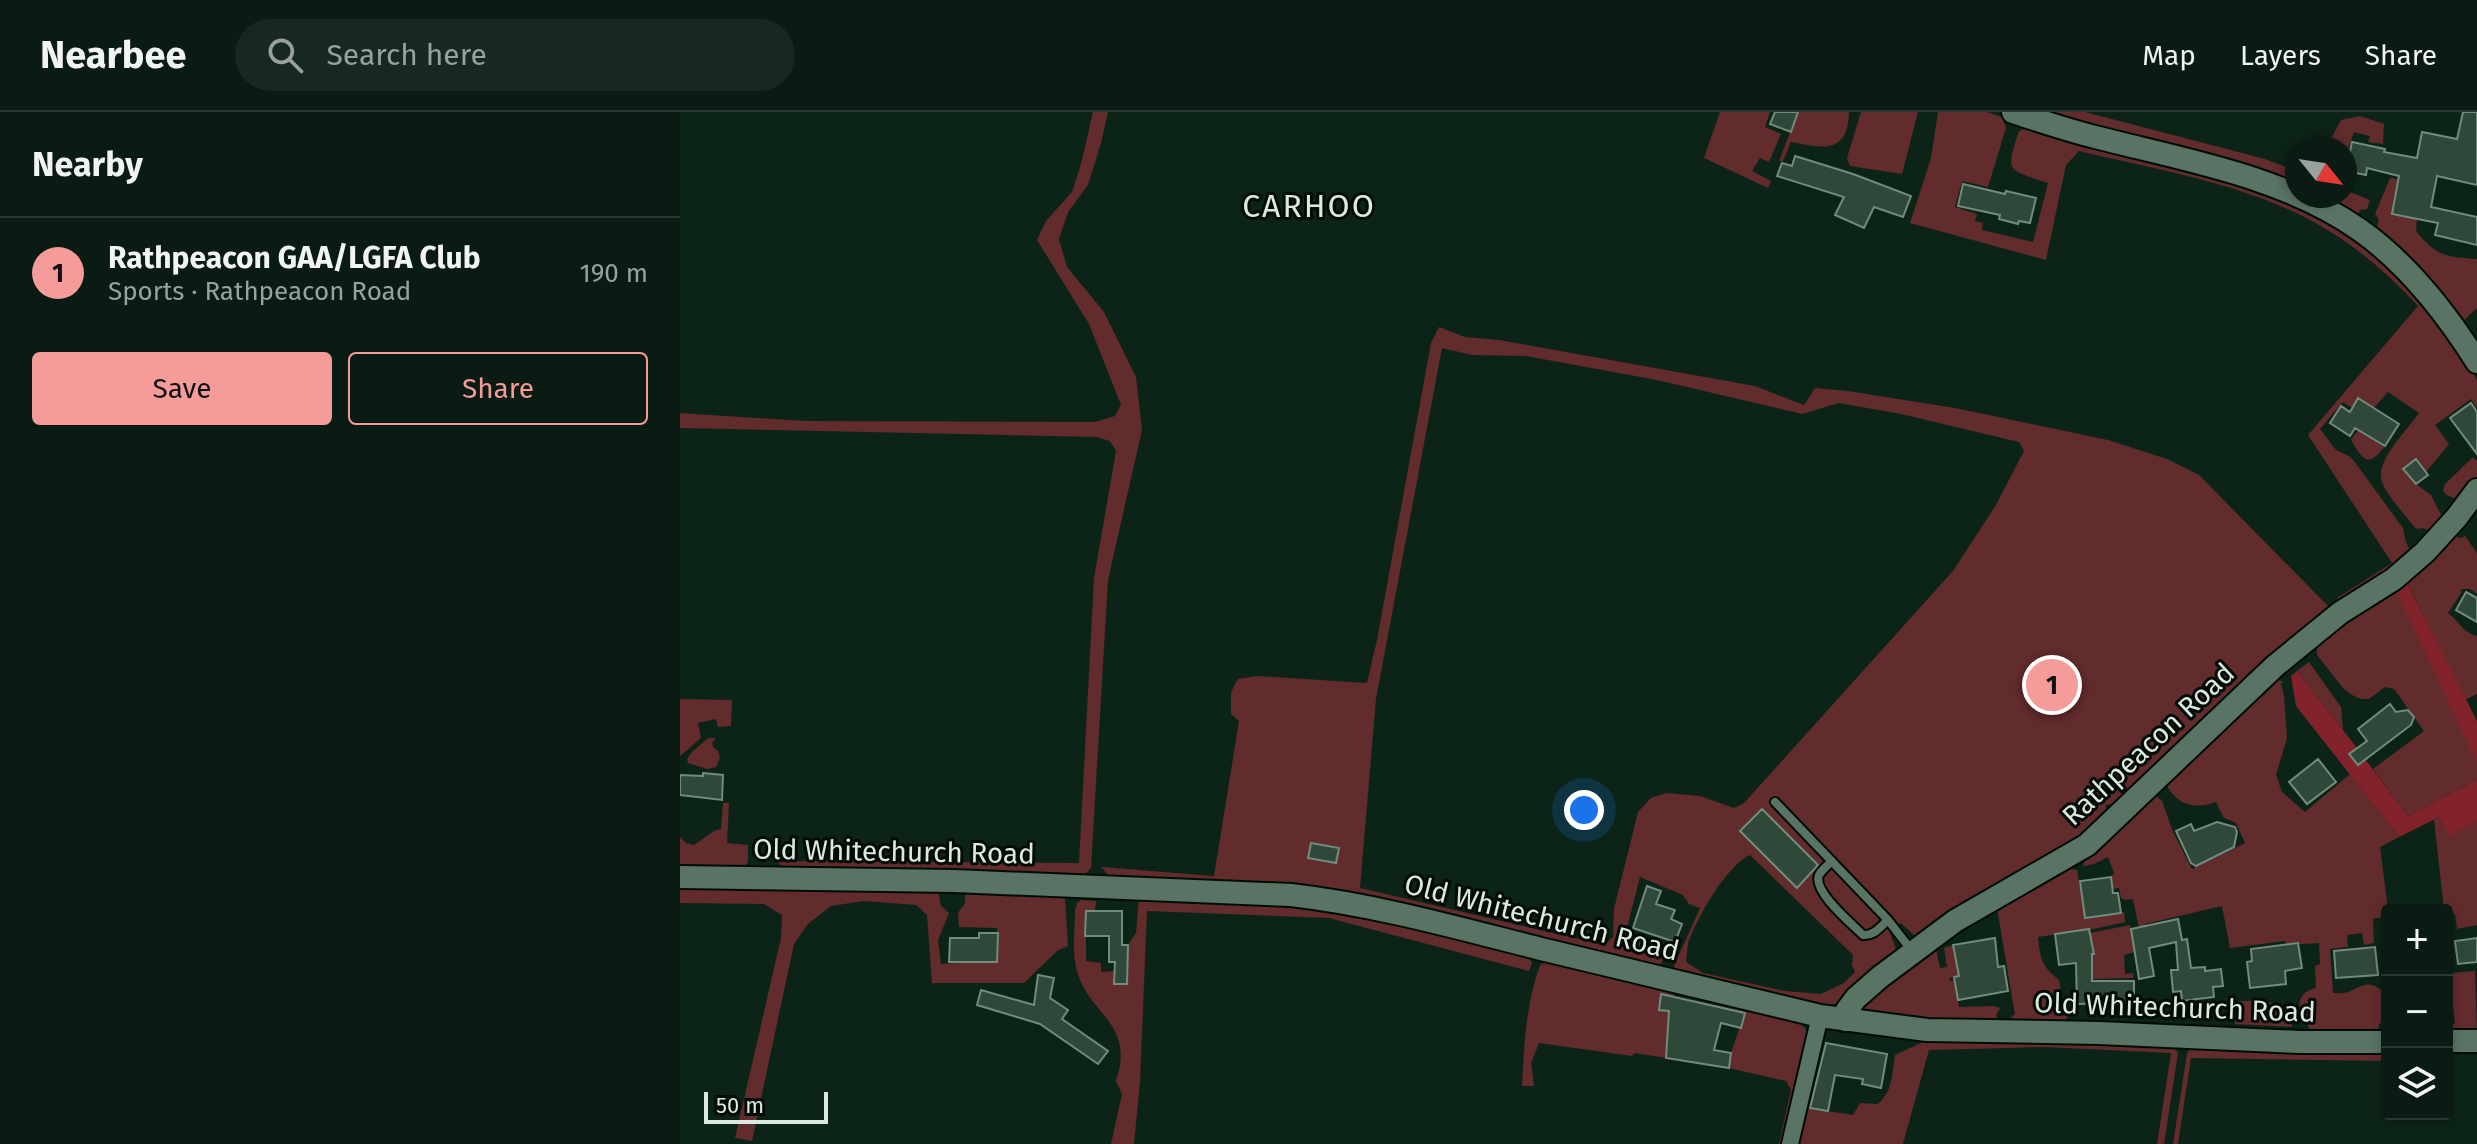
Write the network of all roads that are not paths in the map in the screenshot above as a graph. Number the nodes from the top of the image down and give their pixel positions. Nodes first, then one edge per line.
1 (2013, 112) edge
2 (2477, 362) edge
3 (2477, 490) edge
4 (1775, 802) dead end
5 (1832, 861) junction
6 (680, 877) edge
7 (1888, 920) junction
8 (1913, 952) junction
9 (1820, 1016) junction
10 (1845, 1020) junction
11 (2453, 1041) edge
12 (2477, 1041) edge
13 (2381, 1042) edge
14 (1790, 1144) edge

1 - 2 street
3 - 8 street, Rathpeacon Road
4 - 5 lane
5 - 7 lane
5 - 7 lane
6 - 9 street, Old Whitechurch Road
7 - 8 lane
8 - 10 street, Rathpeacon Road
9 - 10 street, Old Whitechurch Road
9 - 14 street
10 - 13 street, Old Whitechurch Road
11 - 12 street

